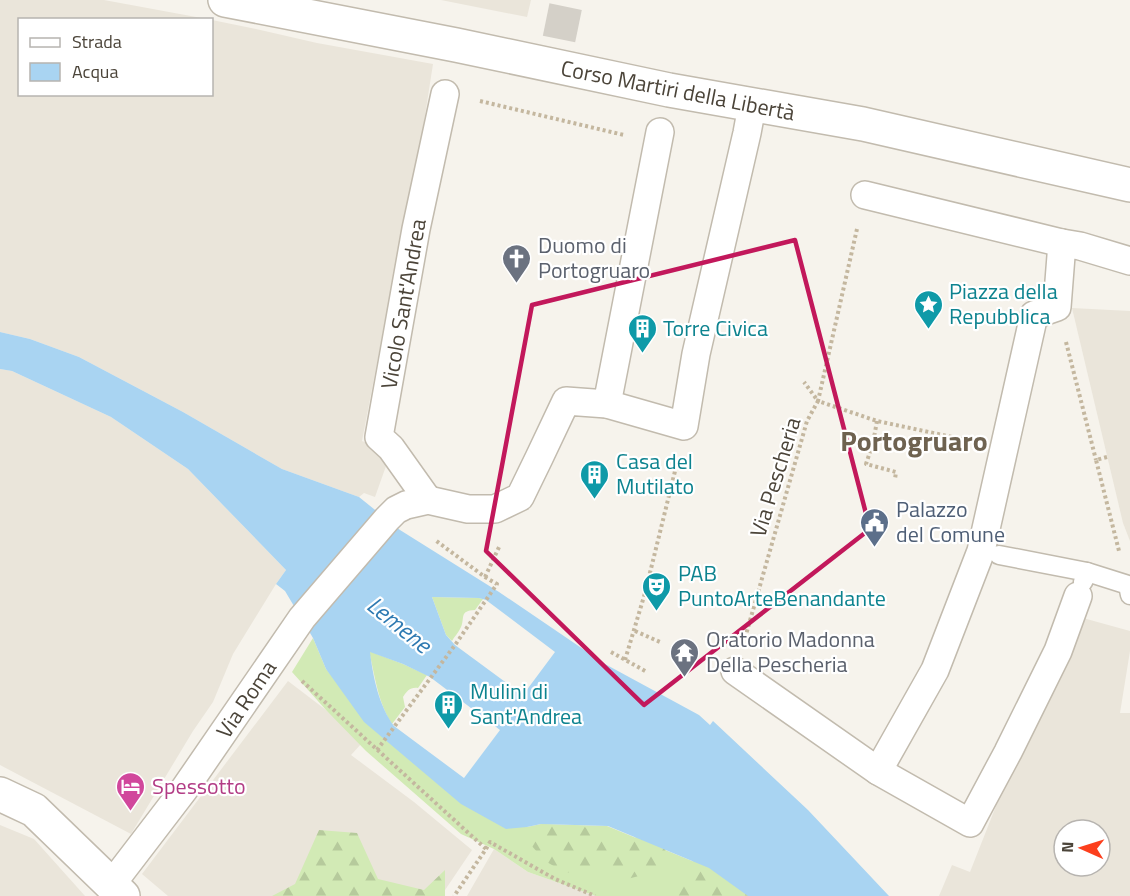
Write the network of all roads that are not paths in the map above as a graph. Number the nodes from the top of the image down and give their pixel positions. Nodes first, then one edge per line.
1 (225, 0) edge
2 (445, 94) dead end
3 (752, 106) junction
4 (660, 132) dead end
5 (1130, 185) edge
6 (864, 195) road end
7 (1062, 243) junction
8 (1130, 261) edge
9 (607, 404) junction
10 (428, 500) junction
11 (990, 553) junction
12 (1082, 584) junction
13 (1130, 596) edge
14 (735, 671) road end
15 (878, 771) junction
16 (0, 794) edge
17 (117, 890) edge

1 - 3 street, Corso Martiri della Libertà
2 - 10 street, Vicolo Sant'Andrea
3 - 5 street, Corso Martiri della Libertà
3 - 9 street
4 - 9 street
6 - 7 street
7 - 8 street
7 - 11 street
9 - 10 street
10 - 17 street, Via Roma
11 - 12 lane
11 - 15 street
12 - 13 lane
12 - 15 street
14 - 15 street
16 - 17 street

